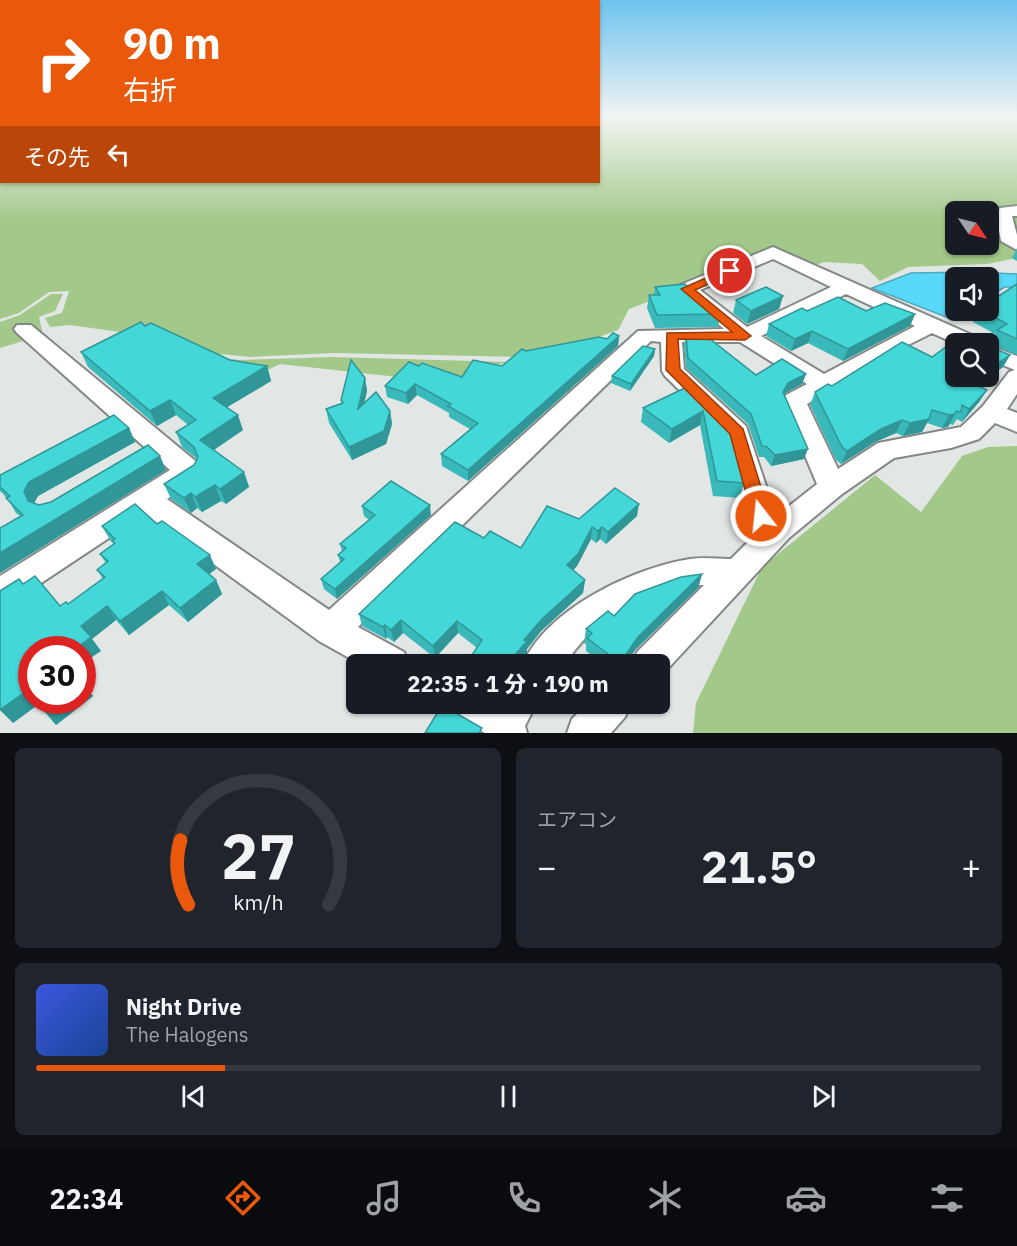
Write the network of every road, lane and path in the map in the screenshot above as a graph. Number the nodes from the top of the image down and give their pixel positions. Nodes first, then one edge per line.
1 (1017, 211) edge
2 (1017, 245) edge
3 (846, 287) junction
4 (934, 325) junction
5 (24, 329) dead end
6 (951, 333) edge
7 (671, 336) junction
8 (745, 336) junction
9 (999, 356) edge
10 (1017, 364) edge
11 (1017, 377) edge
12 (824, 384) junction
13 (992, 412) junction
14 (1017, 423) edge
15 (832, 487) junction
16 (146, 499) junction
17 (779, 530) junction
18 (736, 572) junction
19 (0, 593) edge
20 (331, 630) junction
21 (374, 654) edge
22 (550, 654) edge
23 (658, 654) edge
24 (494, 714) edge
25 (603, 714) edge
26 (510, 720) edge
27 (585, 733) edge

1 - 2 street
3 - 4 street
3 - 8 street
3 - 8 street
4 - 6 street
4 - 12 street
5 - 16 street
7 - 8 street
7 - 17 street
7 - 20 street
8 - 12 street
9 - 10 street
11 - 13 street
12 - 15 street
13 - 14 street
13 - 15 street
15 - 17 street
16 - 19 street
16 - 20 street
17 - 18 street
18 - 22 street
18 - 23 street
20 - 21 street
24 - 26 street
25 - 27 street

